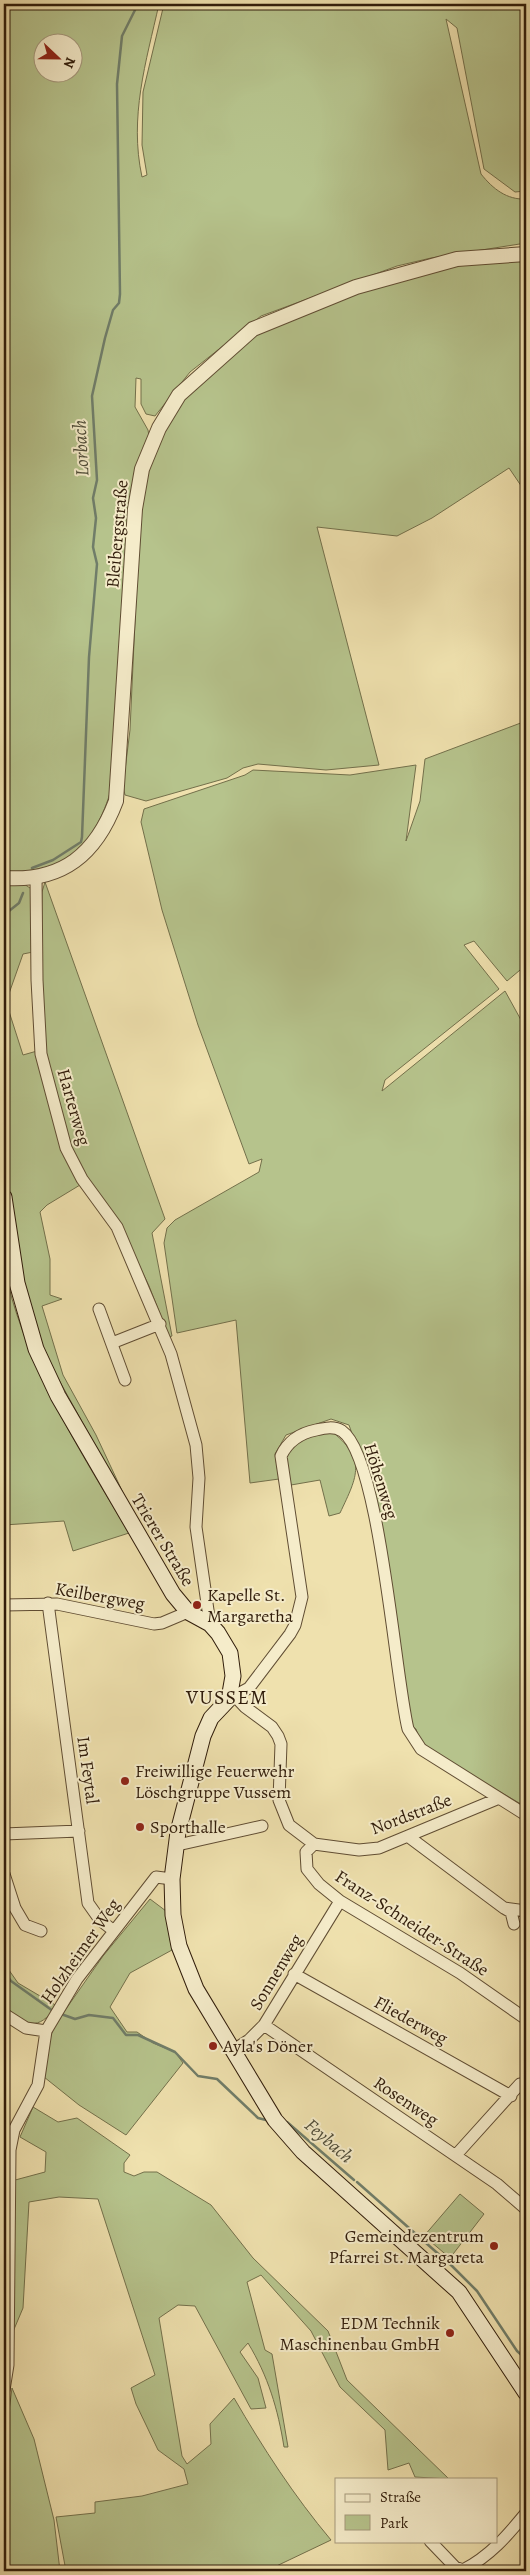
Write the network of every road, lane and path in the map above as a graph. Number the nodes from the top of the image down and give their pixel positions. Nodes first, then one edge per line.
1 (526, 254) edge
2 (36, 877) junction
3 (4, 878) edge
4 (4, 1197) edge
5 (99, 1308) dead end
6 (160, 1324) junction
7 (112, 1343) junction
8 (125, 1380) dead end
9 (48, 1604) junction
10 (4, 1606) edge
11 (188, 1612) junction
12 (210, 1624) junction
13 (234, 1693) junction
14 (497, 1799) junction
15 (526, 1815) edge
16 (262, 1826) dead end
17 (79, 1830) junction
18 (4, 1834) edge
19 (409, 1837) junction
20 (176, 1843) junction
21 (314, 1844) junction
22 (4, 1874) edge
23 (172, 1879) junction
24 (340, 1902) junction
25 (504, 1908) junction
26 (526, 1911) edge
27 (514, 1924) dead end
28 (41, 1931) dead end
29 (114, 1931) junction
30 (294, 1974) junction
31 (4, 2014) edge
32 (526, 2019) edge
33 (264, 2025) junction
34 (46, 2031) junction
35 (232, 2051) junction
36 (520, 2084) dead end
37 (511, 2096) junction
38 (9, 2128) edge
39 (456, 2155) junction
40 (526, 2209) edge
41 (4, 2390) edge
42 (526, 2393) edge
43 (526, 2513) edge
44 (431, 2542) edge

1 - 2 street, Bleibergstraße
2 - 3 street, Bleibergstraße
2 - 6 street, Harterweg
4 - 11 main road, Trierer Straße
5 - 7 street
6 - 7 street
6 - 12 street, Harterweg
7 - 8 street
9 - 10 street, Keilbergweg
9 - 11 street, Keilbergweg
9 - 17 street, Im Feytal
11 - 12 main road, Trierer Straße
12 - 13 main road, Trierer Straße
13 - 14 street, Höhenweg
13 - 20 main road
13 - 21 street, Nordstraße
14 - 15 street, Höhenweg
14 - 19 street, Nordstraße
16 - 20 street
17 - 18 street
17 - 29 street, Im Feytal
19 - 21 street, Nordstraße
19 - 25 street
20 - 23 main road
21 - 24 street, Franz-Schneider-Straße
22 - 28 street
23 - 29 street, Holzheimer Weg
23 - 35 main road
24 - 30 street, Sonnenweg
24 - 32 street, Franz-Schneider-Straße
25 - 26 street
25 - 27 street
29 - 34 street, Holzheimer Weg
30 - 33 street, Sonnenweg
30 - 37 street, Fliederweg
31 - 34 street
33 - 35 street, Sonnenweg
33 - 39 street, Rosenweg
34 - 38 street, Holzheimer Weg
35 - 42 main road
36 - 37 street
37 - 39 street
38 - 41 street, Holzheimer Weg
39 - 40 street, Rosenweg
43 - 44 street

